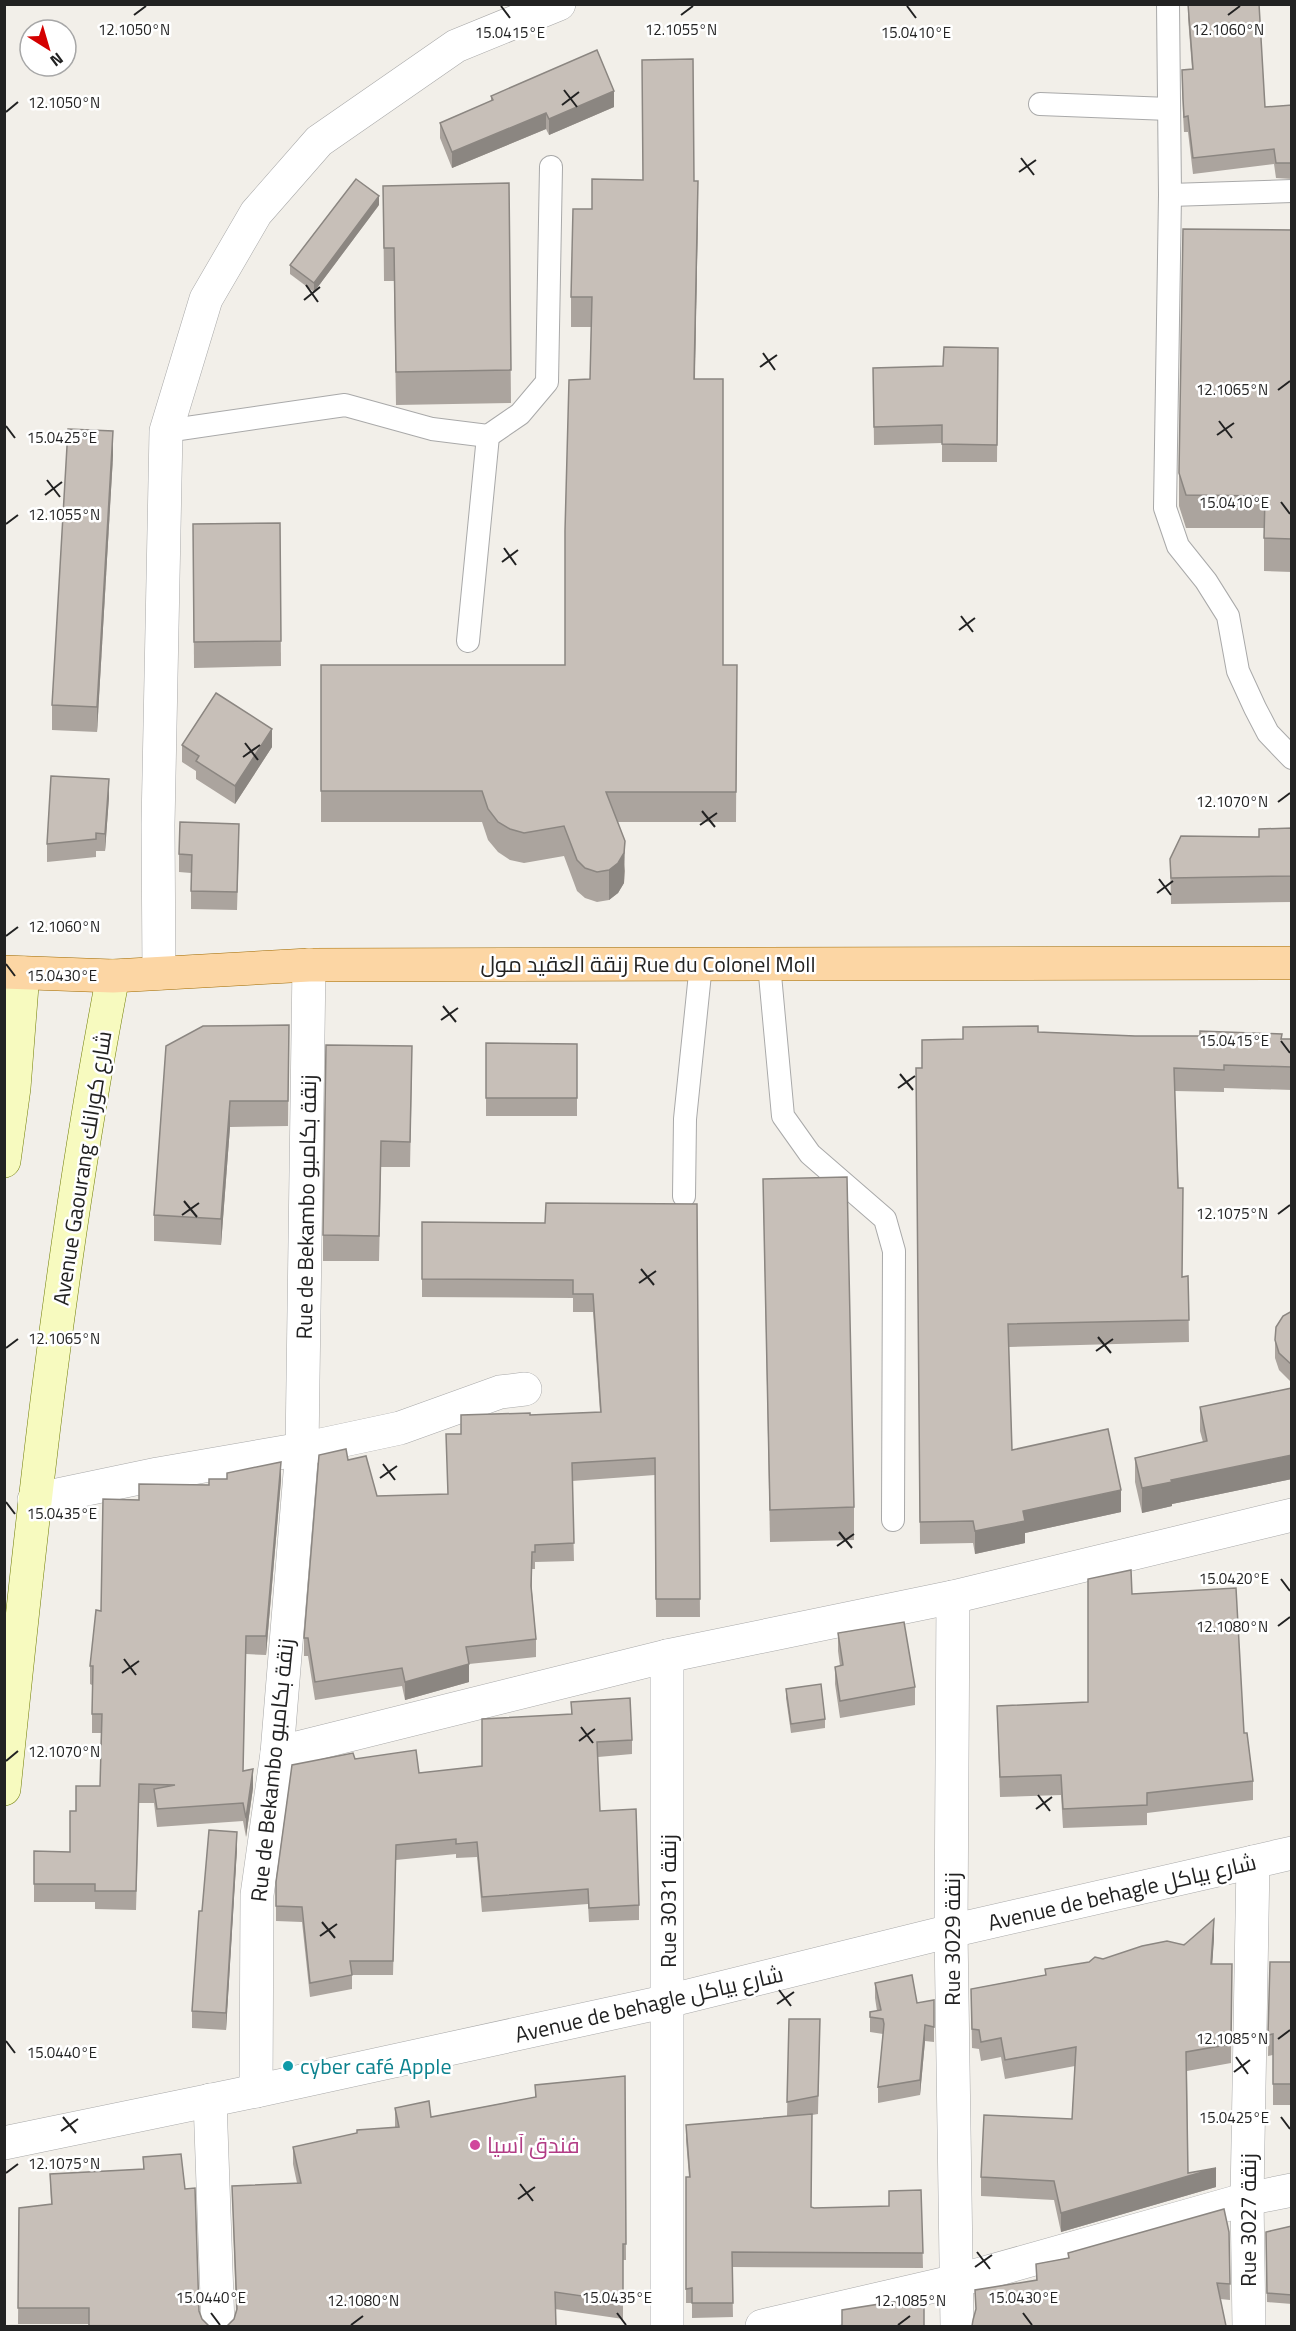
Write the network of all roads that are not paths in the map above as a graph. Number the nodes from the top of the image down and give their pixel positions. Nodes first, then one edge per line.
1 (559, 4) edge
2 (1168, 4) edge
3 (1040, 104) dead end
4 (1169, 109) junction
5 (551, 167) dead end
6 (1292, 191) edge
7 (1170, 195) junction
8 (166, 431) junction
9 (488, 436) junction
10 (468, 641) dead end
11 (1292, 758) edge
12 (1292, 963) edge
13 (701, 964) junction
14 (769, 964) junction
15 (309, 965) junction
16 (14, 973) edge
17 (159, 973) junction
18 (113, 976) junction
19 (4, 1161) edge
20 (684, 1196) dead end
21 (525, 1389) dead end
22 (302, 1449) junction
23 (34, 1500) junction
24 (1292, 1515) edge
25 (893, 1520) dead end
26 (953, 1597) junction
27 (667, 1656) junction
28 (277, 1753) junction
29 (4, 1789) edge
30 (1292, 1853) edge
31 (1253, 1862) junction
32 (951, 1931) junction
33 (668, 2001) junction
34 (256, 2091) junction
35 (210, 2100) junction
36 (4, 2143) edge
37 (1292, 2190) edge
38 (1247, 2199) junction
39 (956, 2281) junction
40 (218, 2326) edge
41 (667, 2326) edge
42 (762, 2326) edge
43 (957, 2326) edge
44 (1249, 2326) edge

1 - 8 street
2 - 4 lane
3 - 4 lane
4 - 7 lane
5 - 9 lane
6 - 7 lane
7 - 11 lane
8 - 9 lane
8 - 17 street
9 - 10 lane
12 - 14 main road, زنقة العقيد مول Rue du Colonel Moll
13 - 14 main road, زنقة العقيد مول Rue du Colonel Moll
13 - 15 main road, زنقة العقيد مول Rue du Colonel Moll
13 - 20 lane
14 - 25 lane
15 - 17 main road, زنقة العقيد مول Rue du Colonel Moll
15 - 22 street, Rue de Bekambo زنقة بكامبو
16 - 18 main road, زنقة العقيد مول Rue du Colonel Moll
16 - 19 main road
17 - 18 main road, زنقة العقيد مول Rue du Colonel Moll
18 - 23 main road, Avenue Gaourang شارع كورانك
21 - 22 street
22 - 23 street
22 - 28 street, Rue de Bekambo زنقة بكامبو
23 - 29 main road, Avenue Gaourang شارع كورانك
24 - 26 street
26 - 27 street
26 - 32 street, Rue 3029 زنقة
27 - 28 street
27 - 33 street, Rue 3031 زنقة
28 - 34 street, Rue de Bekambo زنقة بكامبو
30 - 31 street, Avenue de behagle شارع بياكل
31 - 32 street, Avenue de behagle شارع بياكل
31 - 38 street, Rue 3027 زنقة
32 - 33 street, Avenue de behagle شارع بياكل
32 - 39 street, Rue 3029 زنقة
33 - 34 street, Avenue de behagle شارع بياكل
33 - 41 street, Rue 3031 زنقة
34 - 35 street, Avenue de behagle شارع بياكل
35 - 36 street, Avenue de behagle شارع بياكل
35 - 40 street
37 - 38 street
38 - 39 street
38 - 44 street, Rue 3027 زنقة
39 - 42 street
39 - 43 street, Rue 3029 زنقة

